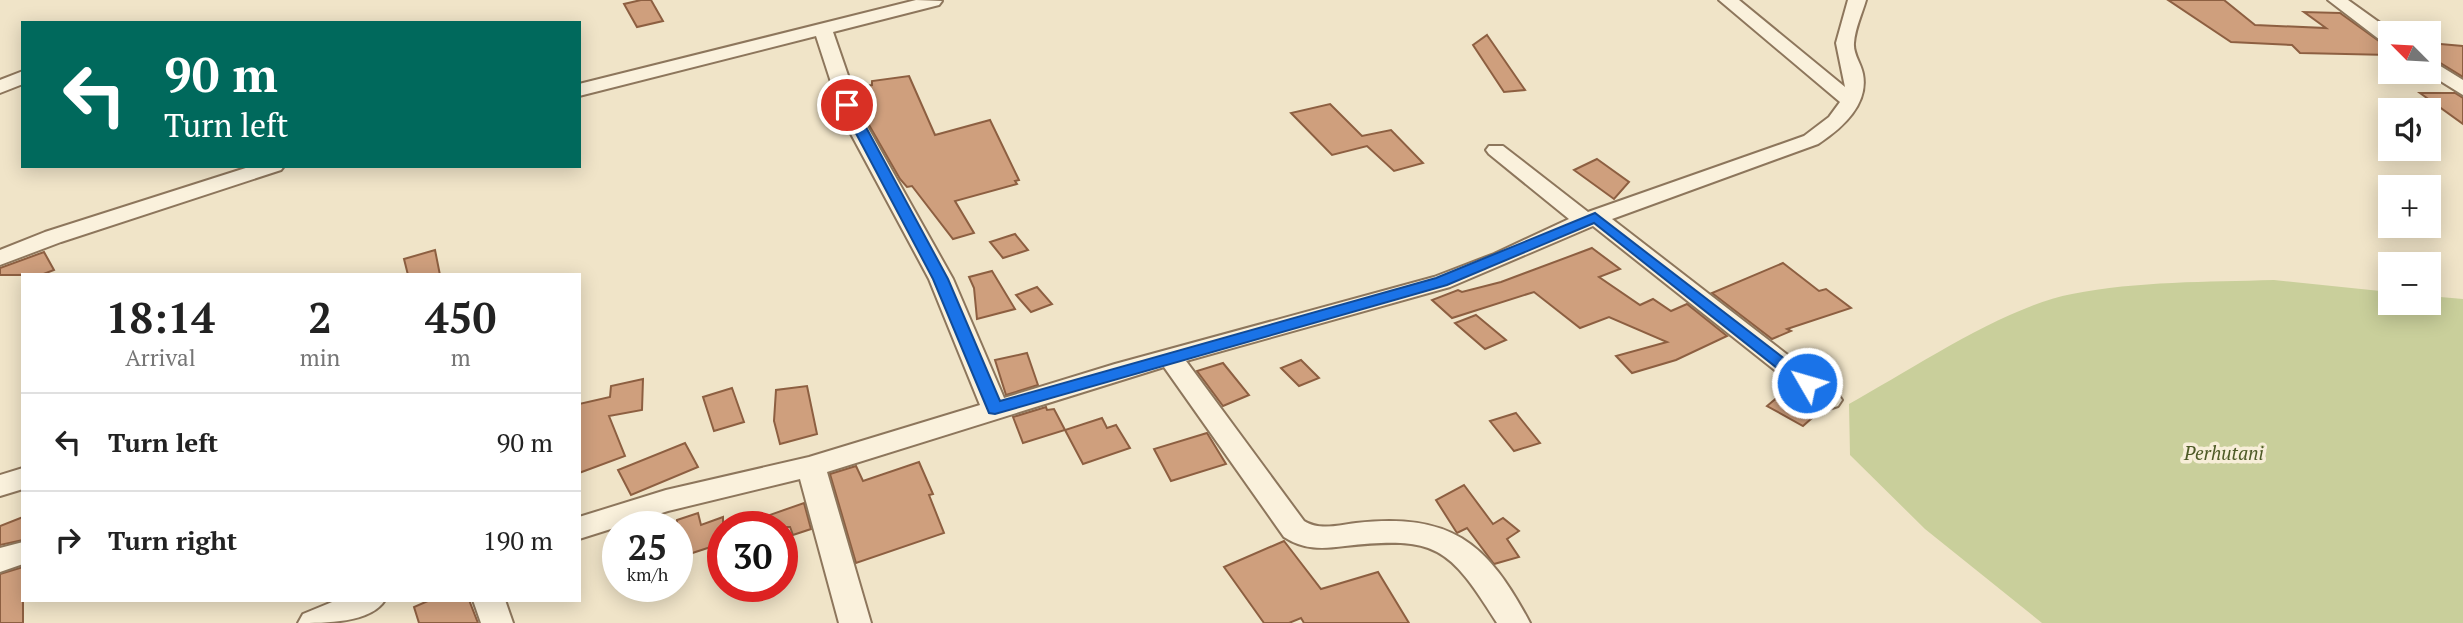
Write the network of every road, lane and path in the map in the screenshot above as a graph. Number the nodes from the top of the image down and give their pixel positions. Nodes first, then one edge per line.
1 (1728, 0) edge
2 (1857, 0) edge
3 (2337, 0) edge
4 (933, 1) edge
5 (823, 30) junction
6 (2378, 30) edge
7 (2441, 73) edge
8 (21, 79) edge
9 (0, 87) edge
10 (2463, 89) edge
11 (581, 90) edge
12 (1850, 101) junction
13 (1496, 150) dead end
14 (268, 168) edge
15 (1590, 219) junction
16 (0, 258) edge
17 (1170, 358) junction
18 (1829, 400) dead end
19 (995, 409) junction
20 (811, 467) junction
21 (21, 479) edge
22 (0, 486) edge
23 (581, 527) edge
24 (21, 553) edge
25 (0, 560) edge
26 (365, 602) edge
27 (490, 602) edge
28 (314, 623) edge
29 (497, 623) edge
30 (855, 623) edge
31 (1514, 623) edge

1 - 12 street
2 - 12 street
3 - 6 street
4 - 5 street
5 - 11 street
5 - 19 street
7 - 10 street
8 - 9 street
12 - 15 street
13 - 15 street
14 - 16 street
15 - 17 street
15 - 18 street
17 - 19 street
17 - 31 street
19 - 20 street
20 - 23 street
20 - 30 street
21 - 22 street
24 - 25 street
26 - 28 street
27 - 29 street

